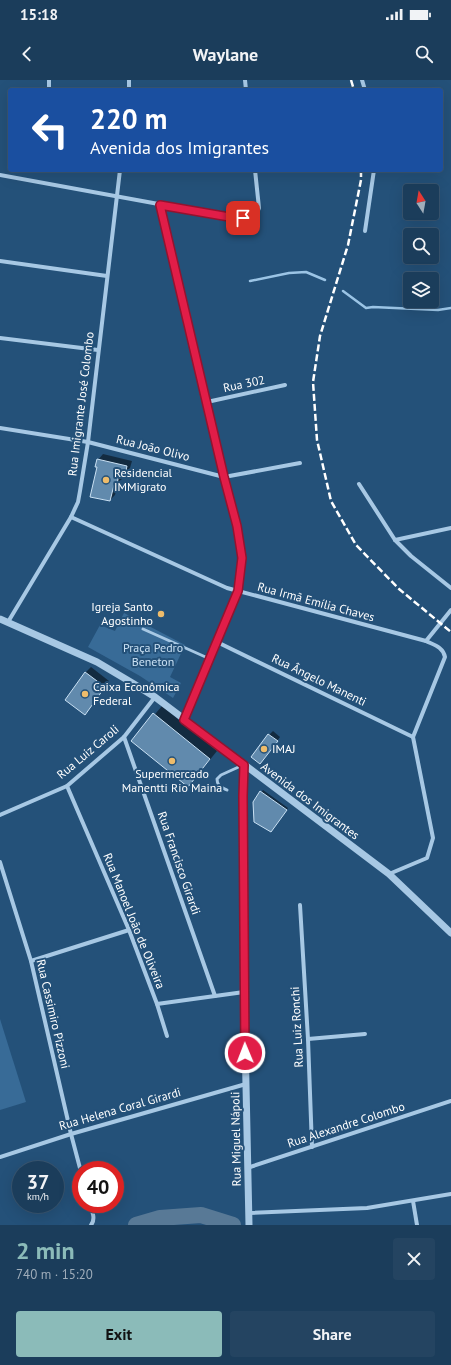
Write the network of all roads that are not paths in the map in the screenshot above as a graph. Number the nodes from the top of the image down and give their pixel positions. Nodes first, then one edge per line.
1 (120, 172) edge
2 (255, 172) edge
3 (374, 172) edge
4 (0, 174) edge
5 (116, 197) junction
6 (160, 205) junction
7 (365, 231) dead end
8 (0, 261) edge
9 (107, 276) junction
10 (0, 338) edge
11 (98, 350) junction
12 (285, 385) dead end
13 (207, 402) junction
14 (0, 428) edge
15 (88, 442) junction
16 (300, 463) dead end
17 (224, 477) junction
18 (359, 484) dead end
19 (71, 517) junction
20 (451, 528) edge
21 (395, 540) junction
22 (451, 588) edge
23 (238, 591) junction
24 (451, 610) edge
25 (0, 618) edge
26 (8, 622) junction
27 (143, 629) dead end
28 (426, 641) junction
29 (217, 642) junction
30 (210, 659) junction
31 (155, 697) junction
32 (184, 720) junction
33 (413, 736) junction
34 (124, 737) junction
35 (244, 765) junction
36 (67, 786) junction
37 (227, 790) dead end
38 (0, 815) edge
39 (0, 862) edge
40 (389, 874) junction
41 (300, 905) dead end
42 (129, 930) junction
43 (451, 933) edge
44 (30, 961) junction
45 (244, 992) junction
46 (215, 996) junction
47 (157, 1004) junction
48 (365, 1034) dead end
49 (167, 1036) dead end
50 (308, 1039) junction
51 (246, 1084) junction
52 (451, 1101) edge
53 (71, 1134) junction
54 (312, 1147) junction
55 (0, 1157) edge
56 (78, 1161) edge
57 (248, 1168) junction
58 (451, 1194) edge
59 (414, 1201) junction
60 (92, 1213) edge
61 (249, 1213) junction
62 (249, 1224) edge
63 (91, 1225) edge
64 (417, 1225) edge

1 - 5 street, Rua Imigrante José Colombo
2 - 6 street
3 - 7 street
4 - 5 street
5 - 6 street
5 - 9 street, Rua Imigrante José Colombo
6 - 13 street
8 - 9 street
9 - 11 street, Rua Imigrante José Colombo
10 - 11 street
11 - 15 street, Rua Imigrante José Colombo
12 - 13 street, Rua 302
13 - 17 street
14 - 15 street, Rua João Olivo
15 - 17 street, Rua João Olivo
15 - 19 street, Rua Imigrante José Colombo
16 - 17 street, Rua João Olivo
17 - 23 street
18 - 21 street
19 - 23 street, Rua Irmã Emília Chaves
19 - 26 street, Rua Imigrante José Colombo
20 - 21 street
21 - 22 street
23 - 28 street, Rua Irmã Emília Chaves
23 - 29 street
24 - 28 street
25 - 26 street, Avenida dos Imigrantes
26 - 31 street, Avenida dos Imigrantes
27 - 30 lane
28 - 33 street, Rua Irmã Emília Chaves
29 - 30 street
29 - 33 street, Rua Ângelo Manenti
30 - 32 street
31 - 32 street, Avenida dos Imigrantes
31 - 34 street, Rua Luiz Caroli
32 - 35 street, Avenida dos Imigrantes
33 - 40 street
34 - 36 street, Rua Luiz Caroli
34 - 46 street, Rua Francisco Girardi
35 - 37 lane
35 - 40 street, Avenida dos Imigrantes
35 - 45 street, Rua Miguel Nápoli
36 - 38 street, Rua Luiz Caroli
36 - 42 street, Rua Manoel João de Oliveira
39 - 44 street, Rua Cassimiro Pizzoni
40 - 43 street, Avenida dos Imigrantes
41 - 50 street, Rua Luiz Ronchi
42 - 44 street
42 - 47 street, Rua Manoel João de Oliveira
44 - 53 street, Rua Cassimiro Pizzoni
45 - 46 street, Rua Manoel João de Oliveira
45 - 51 street, Rua Miguel Nápoli
46 - 47 street, Rua Manoel João de Oliveira
47 - 49 street
48 - 50 street
50 - 54 street, Rua Luiz Ronchi
51 - 53 street, Rua Helena Coral Girardi
51 - 57 street, Rua Miguel Nápoli
52 - 54 street, Rua Alexandre Colombo
53 - 55 street, Rua Helena Coral Girardi
53 - 56 street, Rua Cassimiro Pizzoni
54 - 57 street, Rua Alexandre Colombo
57 - 61 street, Rua Miguel Nápoli
58 - 59 street
59 - 61 street
59 - 64 street
60 - 63 street
61 - 62 street, Rua Miguel Nápoli

